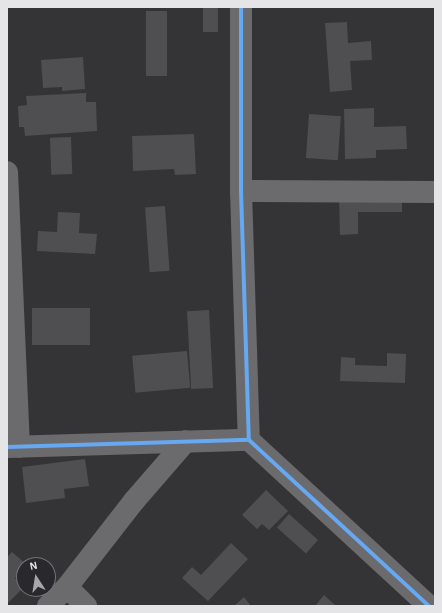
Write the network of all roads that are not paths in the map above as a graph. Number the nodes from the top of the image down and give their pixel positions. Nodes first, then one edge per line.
1 (241, 7) edge
2 (7, 172) edge
3 (241, 191) junction
4 (435, 192) edge
5 (249, 440) junction
6 (186, 441) junction
7 (13, 447) edge
8 (67, 587) junction
9 (48, 606) edge
10 (86, 606) edge
11 (429, 606) edge

1 - 3 street
2 - 7 street
3 - 4 street
3 - 5 street
5 - 6 street
5 - 11 street
6 - 7 street
6 - 8 street
8 - 9 street
8 - 10 street

